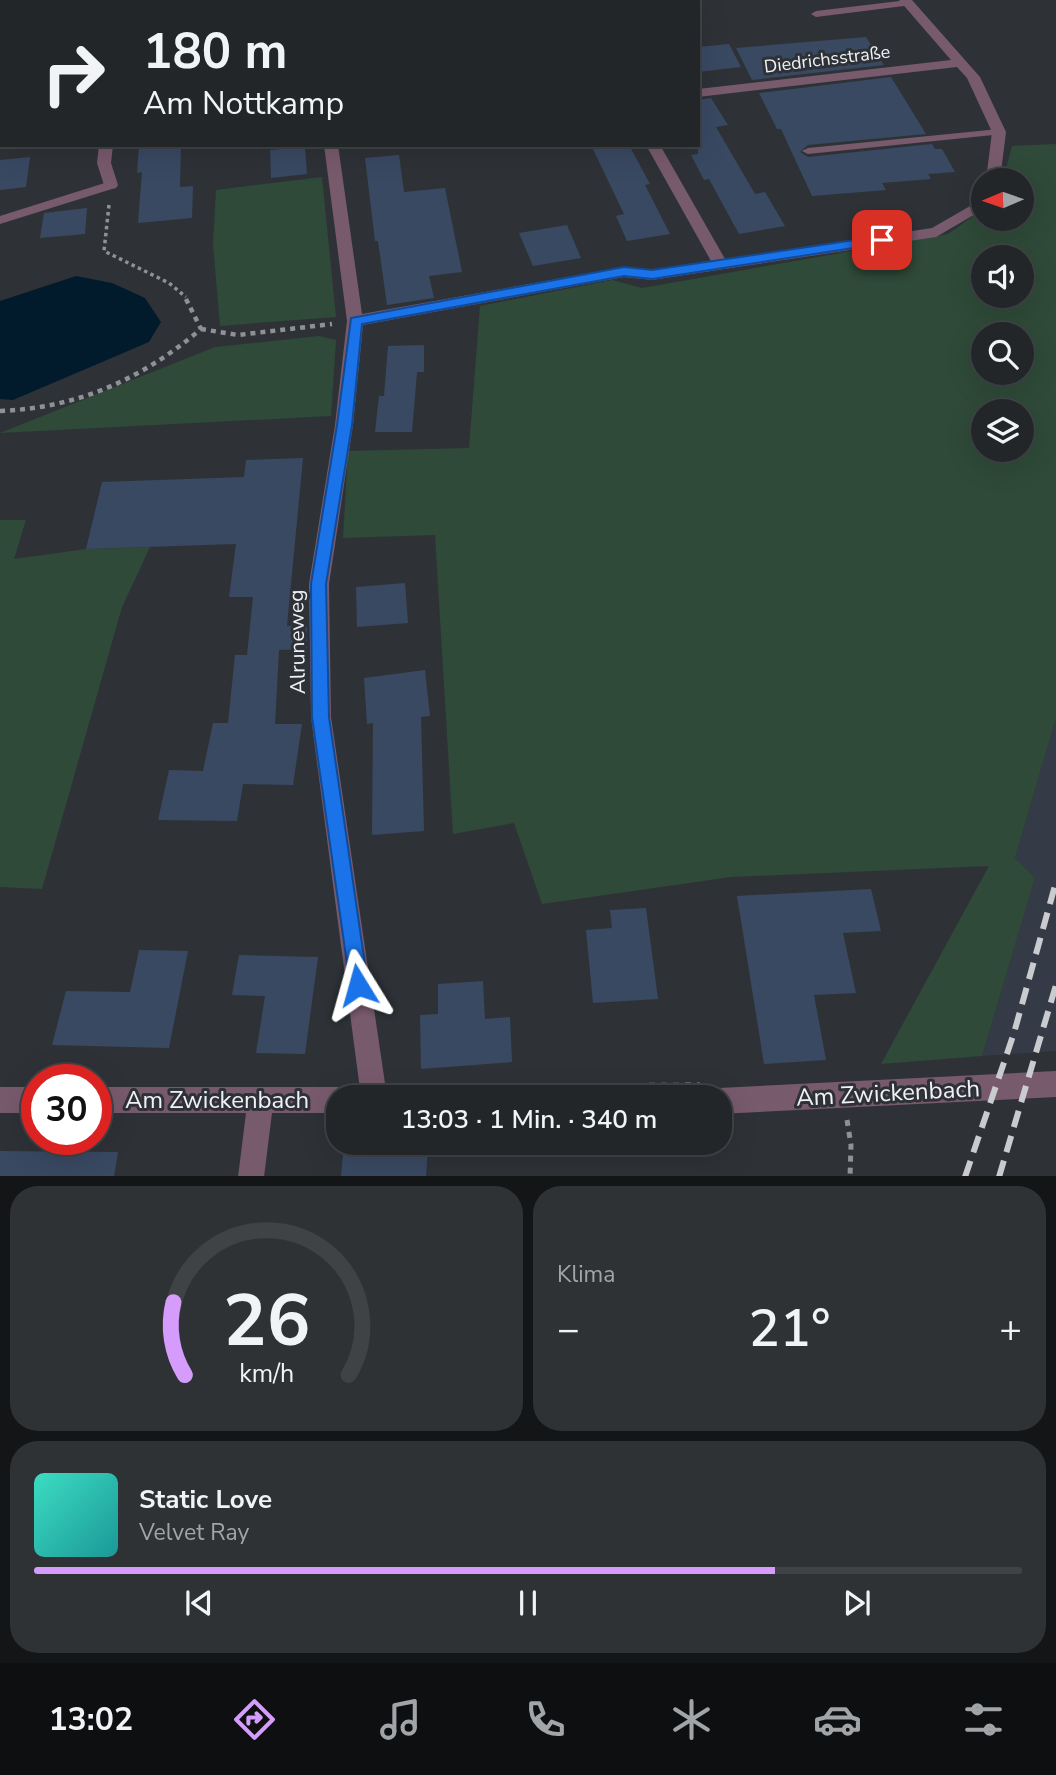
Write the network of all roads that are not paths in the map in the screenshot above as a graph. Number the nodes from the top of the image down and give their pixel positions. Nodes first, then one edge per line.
1 (906, 2) edge
2 (816, 14) dead end
3 (961, 63) junction
4 (700, 93) edge
5 (999, 132) junction
6 (106, 147) edge
7 (331, 147) edge
8 (654, 147) edge
9 (808, 151) dead end
10 (994, 168) edge
11 (111, 185) joint
12 (971, 210) edge
13 (0, 219) edge
14 (720, 263) junction
15 (355, 321) junction
16 (1056, 1084) edge
17 (372, 1085) edge
18 (261, 1099) junction
19 (21, 1100) edge
20 (112, 1100) edge
21 (326, 1100) edge
22 (0, 1101) edge
23 (732, 1101) edge
24 (251, 1176) edge

1 - 2 lane
1 - 3 street
3 - 4 street, Diedrichsstraße
3 - 5 street
5 - 9 lane
5 - 10 street
6 - 11 street
7 - 15 street, Alruneweg
8 - 14 street
11 - 13 lane
12 - 14 street
14 - 15 street
15 - 17 street, Alruneweg
16 - 23 street, Am Zwickenbach
18 - 20 street, Am Zwickenbach
18 - 21 street, Am Zwickenbach
18 - 24 street
19 - 22 street

